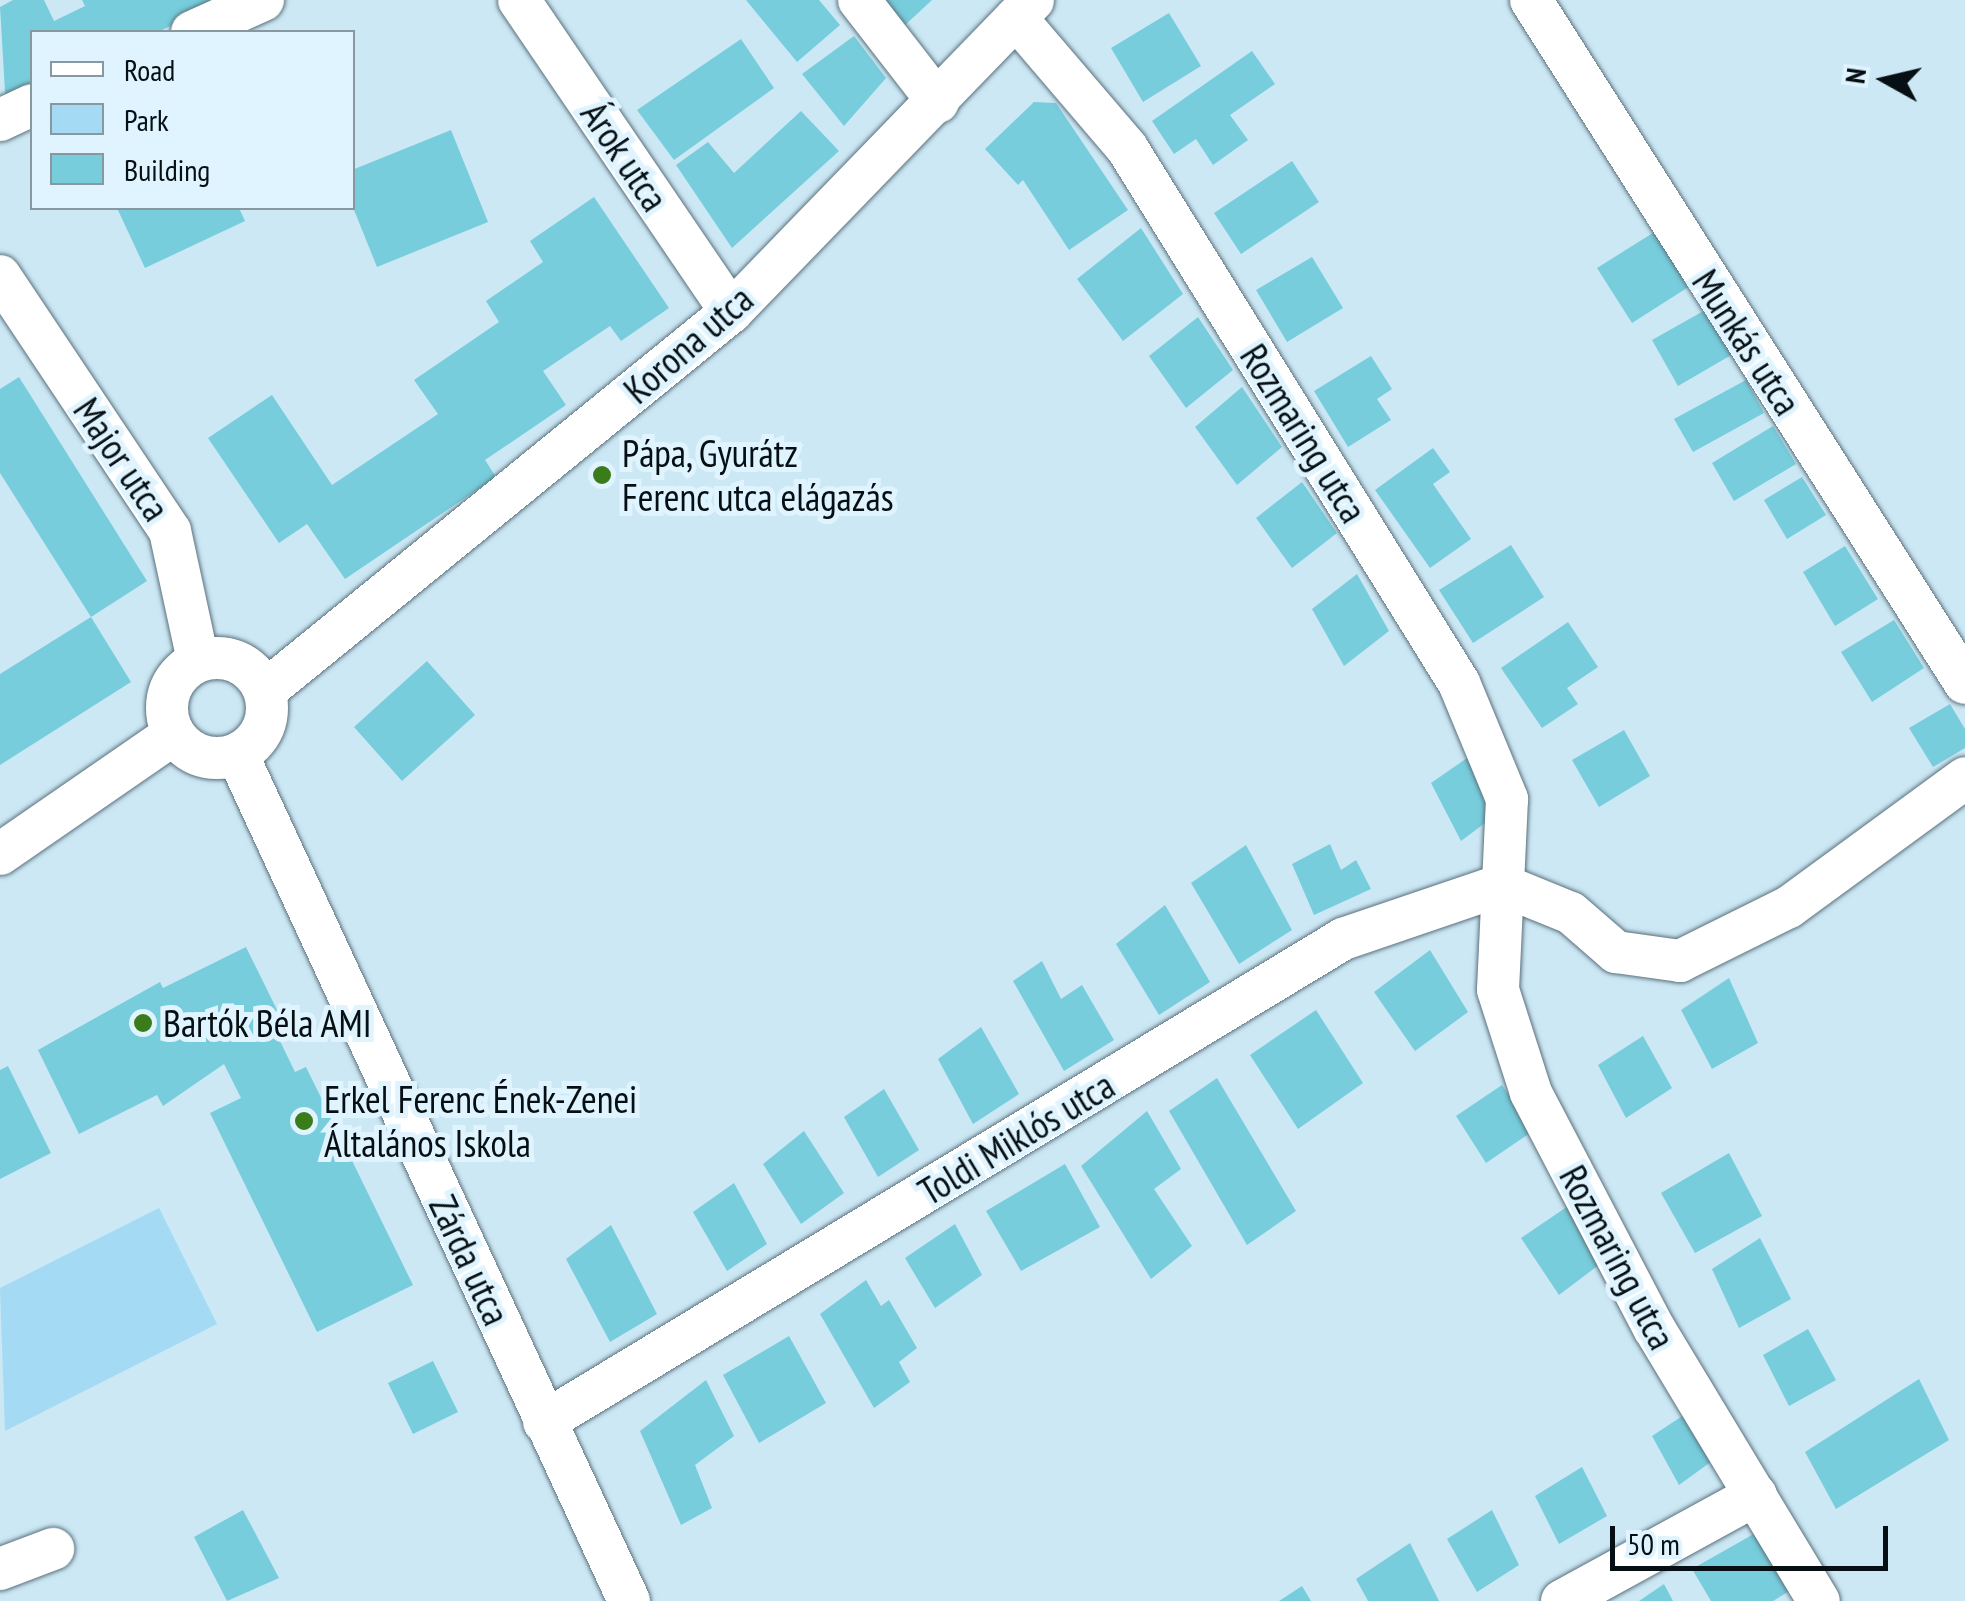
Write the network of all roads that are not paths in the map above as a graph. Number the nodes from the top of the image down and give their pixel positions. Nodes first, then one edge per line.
1 (263, 0) edge
2 (519, 0) edge
3 (859, 0) edge
4 (1531, 0) edge
5 (1025, 9) edge
6 (196, 30) edge
7 (938, 102) junction
8 (30, 106) edge
9 (0, 120) edge
10 (0, 276) edge
11 (731, 312) junction
12 (198, 661) junction
13 (1965, 684) edge
14 (265, 691) junction
15 (174, 734) junction
16 (238, 754) junction
17 (1965, 778) edge
18 (0, 854) edge
19 (1502, 885) junction
20 (544, 1422) junction
21 (1756, 1495) junction
22 (53, 1549) dead end
23 (0, 1569) edge
24 (629, 1601) edge
25 (1562, 1601) edge
26 (1820, 1601) edge

1 - 6 street
2 - 11 street, Árok utca
3 - 7 street
4 - 13 street, Munkás utca
5 - 7 street, Korona utca
5 - 19 street, Rozmaring utca
7 - 11 street, Korona utca
8 - 9 street
10 - 12 street, Major utca
11 - 14 street, Korona utca
12 - 14 street
12 - 15 street
14 - 16 street
15 - 16 street
15 - 18 street
16 - 20 street, Zárda utca
17 - 19 street
19 - 20 street, Toldi Miklós utca
19 - 21 street, Rozmaring utca
20 - 24 street, Zárda utca
21 - 25 street
21 - 26 street, Rozmaring utca
22 - 23 street

